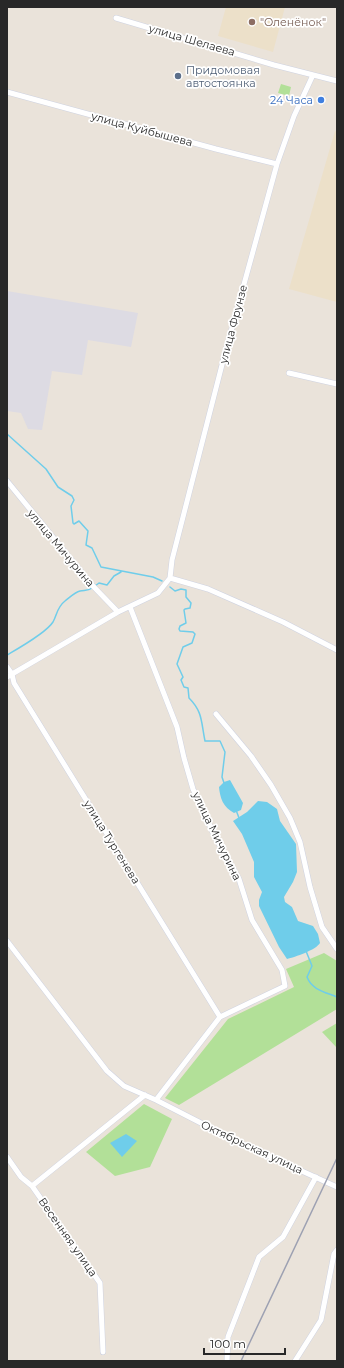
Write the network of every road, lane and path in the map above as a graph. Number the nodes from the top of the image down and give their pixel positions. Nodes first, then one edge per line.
1 (116, 18) dead end
2 (313, 75) junction
3 (337, 81) edge
4 (7, 92) edge
5 (276, 164) junction
6 (289, 373) dead end
7 (337, 384) edge
8 (7, 481) edge
9 (170, 578) junction
10 (130, 607) junction
11 (118, 612) junction
12 (337, 650) edge
13 (7, 667) edge
14 (9, 676) edge
15 (216, 714) dead end
16 (7, 942) edge
17 (337, 949) edge
18 (220, 1016) junction
19 (145, 1096) junction
20 (156, 1100) junction
21 (7, 1157) edge
22 (316, 1177) junction
23 (32, 1186) junction
24 (337, 1187) edge
25 (337, 1250) edge
26 (103, 1352) dead end
27 (227, 1361) edge
28 (295, 1361) edge

1 - 2 street, улица Шелаева
2 - 3 street, улица Шелаева
2 - 5 street, улица Фрунзе
4 - 5 street, улица Куйбышева
5 - 9 street, улица Фрунзе
6 - 7 street
8 - 11 street, улица Мичурина
9 - 10 street
9 - 12 street
10 - 11 street
10 - 18 street, улица Мичурина
11 - 14 street
13 - 14 street, улица Тургенева
14 - 18 street, улица Тургенева
15 - 17 street
16 - 19 street, Октябрьская улица
18 - 20 street
19 - 20 street, Октябрьская улица
19 - 23 street
20 - 22 street, Октябрьская улица
21 - 23 street, Весенняя улица
22 - 24 street, Октябрьская улица
22 - 27 street, Октябрьская улица
23 - 26 street, Весенняя улица
25 - 28 street

